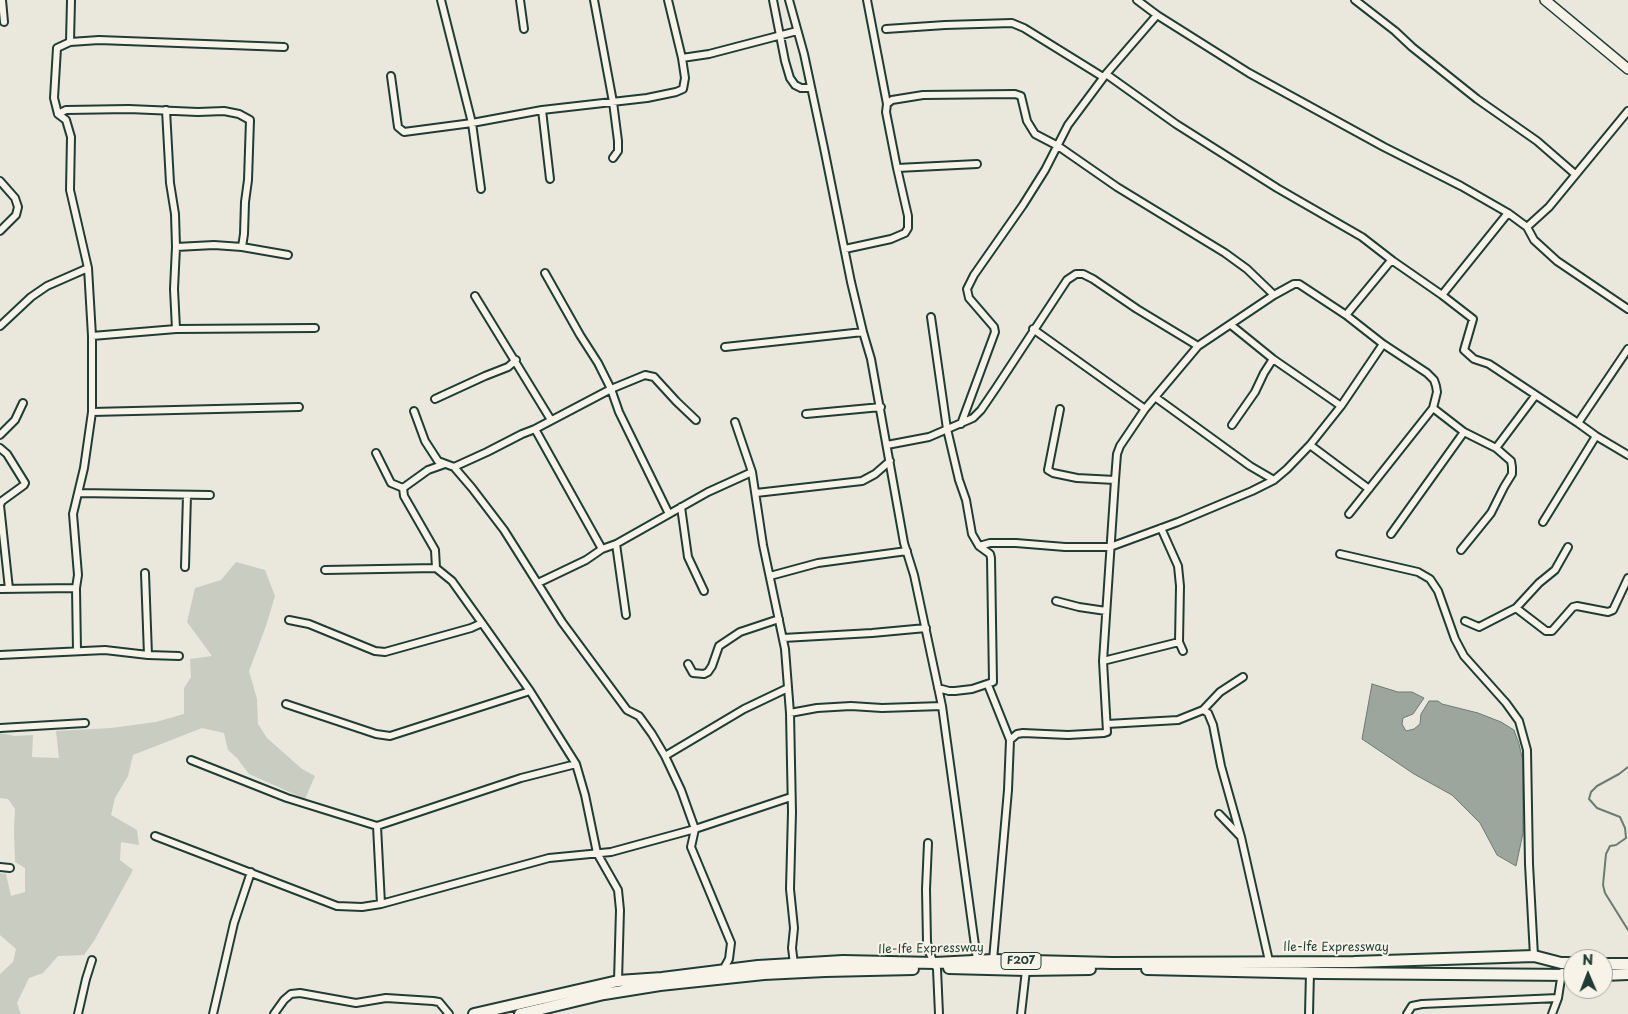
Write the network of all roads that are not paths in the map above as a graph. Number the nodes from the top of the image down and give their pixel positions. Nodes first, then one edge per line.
1 (2, 0) edge
2 (71, 0) edge
3 (441, 0) edge
4 (520, 0) edge
5 (594, 0) edge
6 (668, 0) edge
7 (773, 0) edge
8 (789, 0) edge
9 (867, 0) edge
10 (1137, 0) edge
11 (1355, 0) edge
12 (1544, 0) edge
13 (1157, 15) junction
14 (4, 22) dead end
15 (524, 28) dead end
16 (886, 29) dead end
17 (797, 31) junction
18 (781, 36) junction
19 (70, 42) junction
20 (284, 47) dead end
21 (682, 58) junction
22 (1628, 69) edge
23 (1104, 75) junction
24 (391, 76) dead end
25 (810, 88) junction
26 (613, 102) junction
27 (887, 104) junction
28 (166, 110) junction
29 (542, 110) junction
30 (1628, 111) edge
31 (58, 114) junction
32 (472, 123) junction
33 (1058, 146) junction
34 (613, 158) dead end
35 (977, 164) dead end
36 (897, 168) junction
37 (1575, 174) junction
38 (550, 179) dead end
39 (0, 181) edge
40 (481, 189) dead end
41 (1508, 213) junction
42 (1526, 227) junction
43 (0, 231) edge
44 (242, 246) junction
45 (176, 248) junction
46 (845, 249) junction
47 (288, 255) dead end
48 (1393, 261) junction
49 (88, 268) junction
50 (545, 273) dead end
51 (1442, 294) junction
52 (1274, 295) junction
53 (475, 296) dead end
54 (1628, 309) edge
55 (1346, 314) junction
56 (930, 317) dead end
57 (1231, 325) junction
58 (0, 326) edge
59 (316, 328) dead end
60 (176, 329) junction
61 (1033, 329) junction
62 (863, 332) junction
63 (92, 336) junction
64 (1383, 344) junction
65 (1198, 346) junction
66 (725, 347) dead end
67 (1628, 349) edge
68 (1273, 359) junction
69 (516, 360) junction
70 (611, 389) junction
71 (1535, 396) junction
72 (1155, 397) junction
73 (435, 399) dead end
74 (23, 403) dead end
75 (1341, 406) junction
76 (299, 407) dead end
77 (881, 408) junction
78 (1433, 408) junction
79 (1060, 409) dead end
80 (1145, 409) junction
81 (414, 411) dead end
82 (92, 412) junction
83 (806, 414) dead end
84 (551, 420) junction
85 (696, 420) dead end
86 (735, 422) dead end
87 (1578, 423) junction
88 (961, 424) junction
89 (1232, 425) dead end
90 (947, 429) junction
91 (535, 430) junction
92 (1464, 432) junction
93 (0, 435) edge
94 (1596, 436) junction
95 (887, 445) junction
96 (1310, 445) junction
97 (0, 448) edge
98 (1496, 448) junction
99 (376, 453) dead end
100 (1628, 455) edge
101 (890, 461) junction
102 (445, 464) junction
103 (454, 467) junction
104 (752, 472) junction
105 (1115, 480) junction
106 (1274, 480) junction
107 (403, 488) junction
108 (1369, 489) junction
109 (756, 492) junction
110 (78, 493) junction
111 (187, 495) junction
112 (210, 495) dead end
113 (0, 505) edge
114 (682, 507) junction
115 (669, 514) junction
116 (1350, 514) dead end
117 (1543, 522) dead end
118 (1161, 528) junction
119 (1391, 534) dead end
120 (616, 544) junction
121 (979, 546) junction
122 (1110, 547) junction
123 (1568, 547) dead end
124 (602, 549) junction
125 (1460, 550) dead end
126 (907, 551) junction
127 (1340, 554) dead end
128 (185, 567) dead end
129 (436, 568) junction
130 (325, 570) dead end
131 (145, 573) dead end
132 (770, 576) junction
133 (1628, 578) edge
134 (538, 583) junction
135 (76, 588) junction
136 (0, 589) edge
137 (9, 589) junction
138 (704, 590) dead end
139 (1056, 600) dead end
140 (1516, 608) junction
141 (1106, 611) junction
142 (626, 615) dead end
143 (779, 619) junction
144 (289, 620) dead end
145 (1466, 621) dead end
146 (482, 623) junction
147 (926, 628) junction
148 (783, 638) junction
149 (1180, 642) junction
150 (77, 651) junction
151 (1183, 651) dead end
152 (0, 655) edge
153 (148, 655) junction
154 (179, 656) dead end
155 (1103, 661) junction
156 (688, 664) dead end
157 (1242, 678) dead end
158 (988, 685) junction
159 (788, 688) junction
160 (938, 688) junction
161 (530, 691) junction
162 (286, 704) dead end
163 (942, 706) junction
164 (1203, 710) junction
165 (790, 713) junction
166 (85, 723) dead end
167 (1108, 724) junction
168 (0, 728) edge
169 (1010, 740) junction
170 (665, 756) junction
171 (190, 760) dead end
172 (576, 764) junction
173 (791, 797) junction
174 (1218, 814) dead end
175 (377, 826) junction
176 (694, 829) junction
177 (155, 836) dead end
178 (1241, 837) junction
179 (928, 843) dead end
180 (597, 853) junction
181 (0, 867) edge
182 (10, 868) dead end
183 (251, 872) junction
184 (381, 904) junction
185 (1534, 956) junction
186 (92, 960) dead end
187 (977, 960) junction
188 (993, 960) junction
189 (1269, 961) junction
190 (1322, 962) junction
191 (1354, 962) junction
192 (1561, 963) joint
193 (794, 964) junction
194 (1613, 964) edge
195 (1628, 964) edge
196 (936, 966) junction
197 (723, 970) junction
198 (1026, 970) junction
199 (747, 972) junction
200 (1310, 972) junction
201 (1322, 973) junction
202 (1354, 973) junction
203 (1613, 974) edge
204 (1628, 974) edge
205 (1562, 976) junction
206 (618, 981) junction
207 (1558, 998) junction
208 (543, 1011) edge
209 (78, 1014) edge
210 (213, 1014) edge
211 (274, 1014) edge
212 (449, 1014) edge
213 (474, 1014) edge
214 (520, 1014) edge
215 (939, 1014) edge
216 (1021, 1014) edge
217 (1309, 1014) edge
218 (1407, 1014) edge
219 (1552, 1014) edge

1 - 14 street
2 - 19 street
3 - 32 street
4 - 15 street
5 - 26 street
6 - 21 street
7 - 18 street
8 - 17 street
9 - 27 street
10 - 13 street
11 - 37 street
12 - 22 main road
13 - 23 street
13 - 41 street
16 - 23 street
17 - 18 street
17 - 25 street
18 - 21 street
18 - 25 street
19 - 20 street
19 - 31 street
21 - 26 street
23 - 33 street
23 - 48 street
24 - 32 street
25 - 46 street
26 - 29 street
26 - 34 street
27 - 33 street
27 - 36 street
28 - 31 street
28 - 44 street
28 - 45 street
29 - 32 street
29 - 38 street
30 - 37 street
31 - 49 street
32 - 40 street
33 - 52 street
33 - 88 street
35 - 36 street
36 - 46 street
37 - 42 street
39 - 43 street
41 - 42 street
41 - 51 street
42 - 54 street
44 - 45 street
44 - 47 street
45 - 60 street
46 - 62 street
48 - 51 street
48 - 55 street
49 - 58 street
49 - 63 street
50 - 70 street
51 - 71 street
52 - 55 street
52 - 57 street
53 - 69 street
55 - 64 street
56 - 90 street
57 - 65 street
57 - 68 street
59 - 60 street
60 - 63 street
61 - 65 street
61 - 80 street
61 - 88 street
62 - 66 street
62 - 77 street
63 - 82 street
64 - 75 street
64 - 78 street
65 - 72 street
67 - 87 street
68 - 75 street
68 - 89 street
69 - 73 street
69 - 84 street
70 - 84 street
70 - 85 street
70 - 115 street
71 - 87 street
71 - 98 street
72 - 80 street
72 - 106 street
74 - 93 street
75 - 96 street
76 - 82 street
77 - 83 street
77 - 95 street
78 - 92 street
78 - 108 street
79 - 105 street
80 - 105 street
81 - 102 street
82 - 110 street
84 - 91 street
86 - 104 street
87 - 94 street
88 - 90 street
90 - 95 street
90 - 121 street
91 - 103 street
91 - 124 street
92 - 98 street
92 - 119 street
94 - 100 street
94 - 117 street
95 - 101 street
96 - 106 street
96 - 108 street
97 - 113 street
98 - 125 street
99 - 107 street
101 - 109 street
101 - 126 street
102 - 103 street
102 - 107 street
103 - 134 street
104 - 109 street
104 - 114 street
105 - 122 street
106 - 118 street
107 - 129 street
108 - 116 street
109 - 132 street
110 - 111 street
110 - 135 street
111 - 112 street
111 - 128 street
113 - 137 street
114 - 115 street
114 - 138 street
115 - 120 street
118 - 122 street
118 - 149 street
120 - 124 street
120 - 142 street
121 - 122 street
121 - 158 street
122 - 141 street
123 - 140 street
124 - 134 street
126 - 132 street
126 - 147 street
127 - 185 street
129 - 130 street
129 - 146 street
131 - 153 street
132 - 143 street
133 - 140 street
134 - 170 street
135 - 137 street
135 - 150 street
136 - 137 street
139 - 141 street
140 - 145 street
141 - 155 street
143 - 148 street
143 - 156 street
144 - 146 street
146 - 161 street
147 - 148 street
147 - 160 street
148 - 159 street
149 - 151 street
149 - 155 street
150 - 152 street
150 - 153 street
153 - 154 street
155 - 167 street
157 - 164 street
158 - 160 street
158 - 169 street
159 - 165 street
159 - 170 street
160 - 163 street
161 - 162 street
161 - 172 street
163 - 165 street
163 - 187 street
164 - 167 street
164 - 178 street
165 - 173 street
166 - 168 street
167 - 169 street
169 - 188 street
170 - 176 street
171 - 175 street
172 - 175 street
172 - 180 street
173 - 176 street
173 - 193 street
174 - 178 street
175 - 184 street
176 - 180 street
176 - 197 street
177 - 183 street
178 - 189 street
179 - 196 street
180 - 184 street
180 - 206 street
181 - 182 street
183 - 184 street
183 - 210 street
185 - 191 main road, Ile-Ife Expressway / F207
185 - 192 main road, Ile-Ife Expressway / F207
186 - 209 street
187 - 188 main road, Ile-Ife Expressway / F207
187 - 196 main road, Ile-Ife Expressway / F207
188 - 189 main road, Ile-Ife Expressway / F207
189 - 190 main road, Ile-Ife Expressway / F207
190 - 191 main road, Ile-Ife Expressway / F207
190 - 201 main road
191 - 202 main road
192 - 205 street
193 - 196 main road, Ile-Ife Expressway / F207
193 - 199 main road, Ile-Ife Expressway / F207
194 - 195 main road
196 - 198 main road, Ile-Ife Expressway / F207
196 - 199 main road, Ile-Ife Expressway / F207
196 - 215 street
197 - 199 main road, Ile-Ife Expressway / F207
197 - 206 main road, Ile-Ife Expressway / F207
198 - 200 main road, Ile-Ife Expressway / F207
198 - 216 street
199 - 208 main road, Ile-Ife Expressway / F207
200 - 201 main road, Ile-Ife Expressway / F207
200 - 217 street
201 - 202 main road, Ile-Ife Expressway / F207
202 - 205 main road, Ile-Ife Expressway / F207
203 - 204 main road
205 - 207 street
206 - 213 main road, Ile-Ife Expressway / F207
207 - 218 street
207 - 219 street
208 - 214 main road, Ile-Ife Expressway / F207
211 - 212 street

